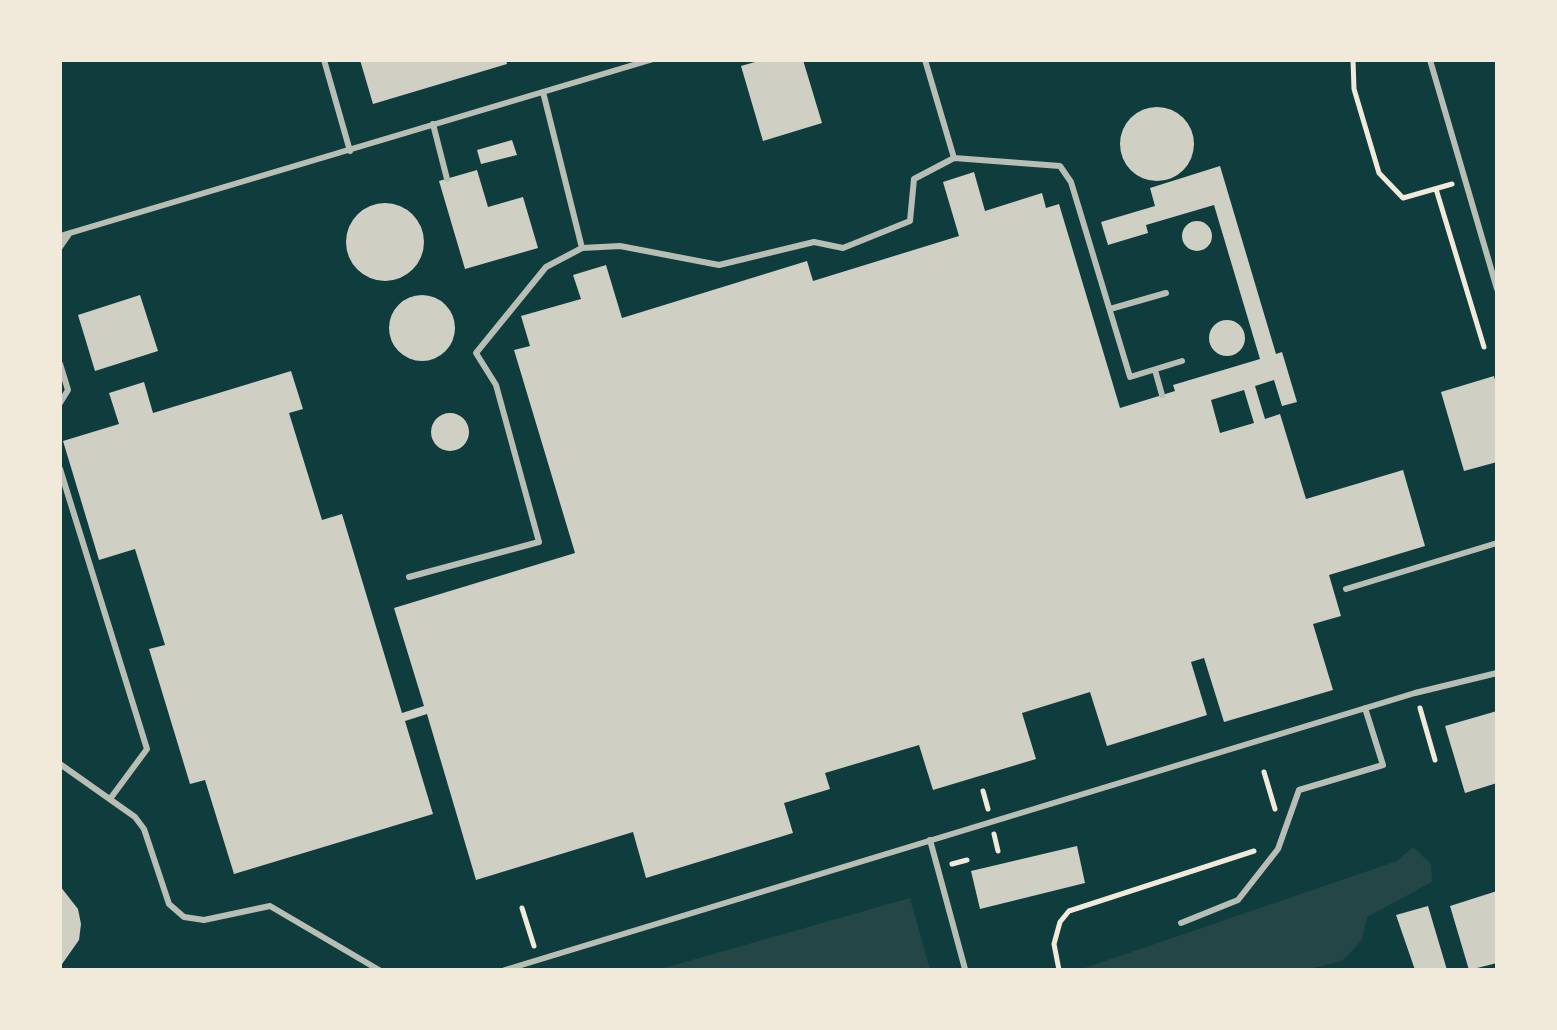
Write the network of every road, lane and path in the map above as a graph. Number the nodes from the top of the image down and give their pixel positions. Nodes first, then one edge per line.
1 (324, 60) edge
2 (650, 60) edge
3 (925, 60) edge
4 (1353, 60) edge
5 (1430, 60) edge
6 (543, 92) junction
7 (433, 124) junction
8 (350, 151) junction
9 (954, 158) junction
10 (447, 179) dead end
11 (1465, 180) junction
12 (1436, 189) junction
13 (69, 234) junction
14 (60, 236) edge
15 (60, 247) edge
16 (582, 248) junction
17 (1497, 289) edge
18 (1166, 293) dead end
19 (1110, 309) junction
20 (1484, 347) dead end
21 (1182, 361) dead end
22 (60, 364) edge
23 (1155, 370) junction
24 (1162, 395) dead end
25 (60, 403) edge
26 (60, 469) edge
27 (1497, 543) edge
28 (409, 577) dead end
29 (1346, 589) dead end
30 (1497, 673) edge
31 (1415, 693) junction
32 (1365, 708) junction
33 (1435, 760) dead end
34 (60, 764) edge
35 (1264, 772) dead end
36 (110, 799) junction
37 (1274, 820) dead end
38 (930, 840) junction
39 (1259, 848) dead end
40 (522, 908) dead end
41 (1181, 923) dead end
42 (538, 959) junction
43 (965, 969) edge
44 (379, 970) edge
45 (505, 970) edge
46 (1059, 970) edge

1 - 8 lane
2 - 6 lane
3 - 9 lane
4 - 12 path
5 - 11 lane
6 - 7 lane
6 - 16 lane
7 - 8 lane
7 - 10 lane
8 - 13 lane
9 - 16 lane
9 - 19 lane
11 - 12 path
11 - 17 lane
12 - 20 path
13 - 14 lane
13 - 15 lane
16 - 28 lane
18 - 19 lane
19 - 23 lane
21 - 23 lane
22 - 25 lane
23 - 24 lane
26 - 36 lane
27 - 29 lane
30 - 31 lane
31 - 32 lane
31 - 33 path
32 - 38 lane
32 - 41 lane
34 - 36 lane
35 - 37 path
36 - 44 lane
38 - 42 lane
38 - 43 lane
39 - 46 path
40 - 42 path
42 - 45 lane

